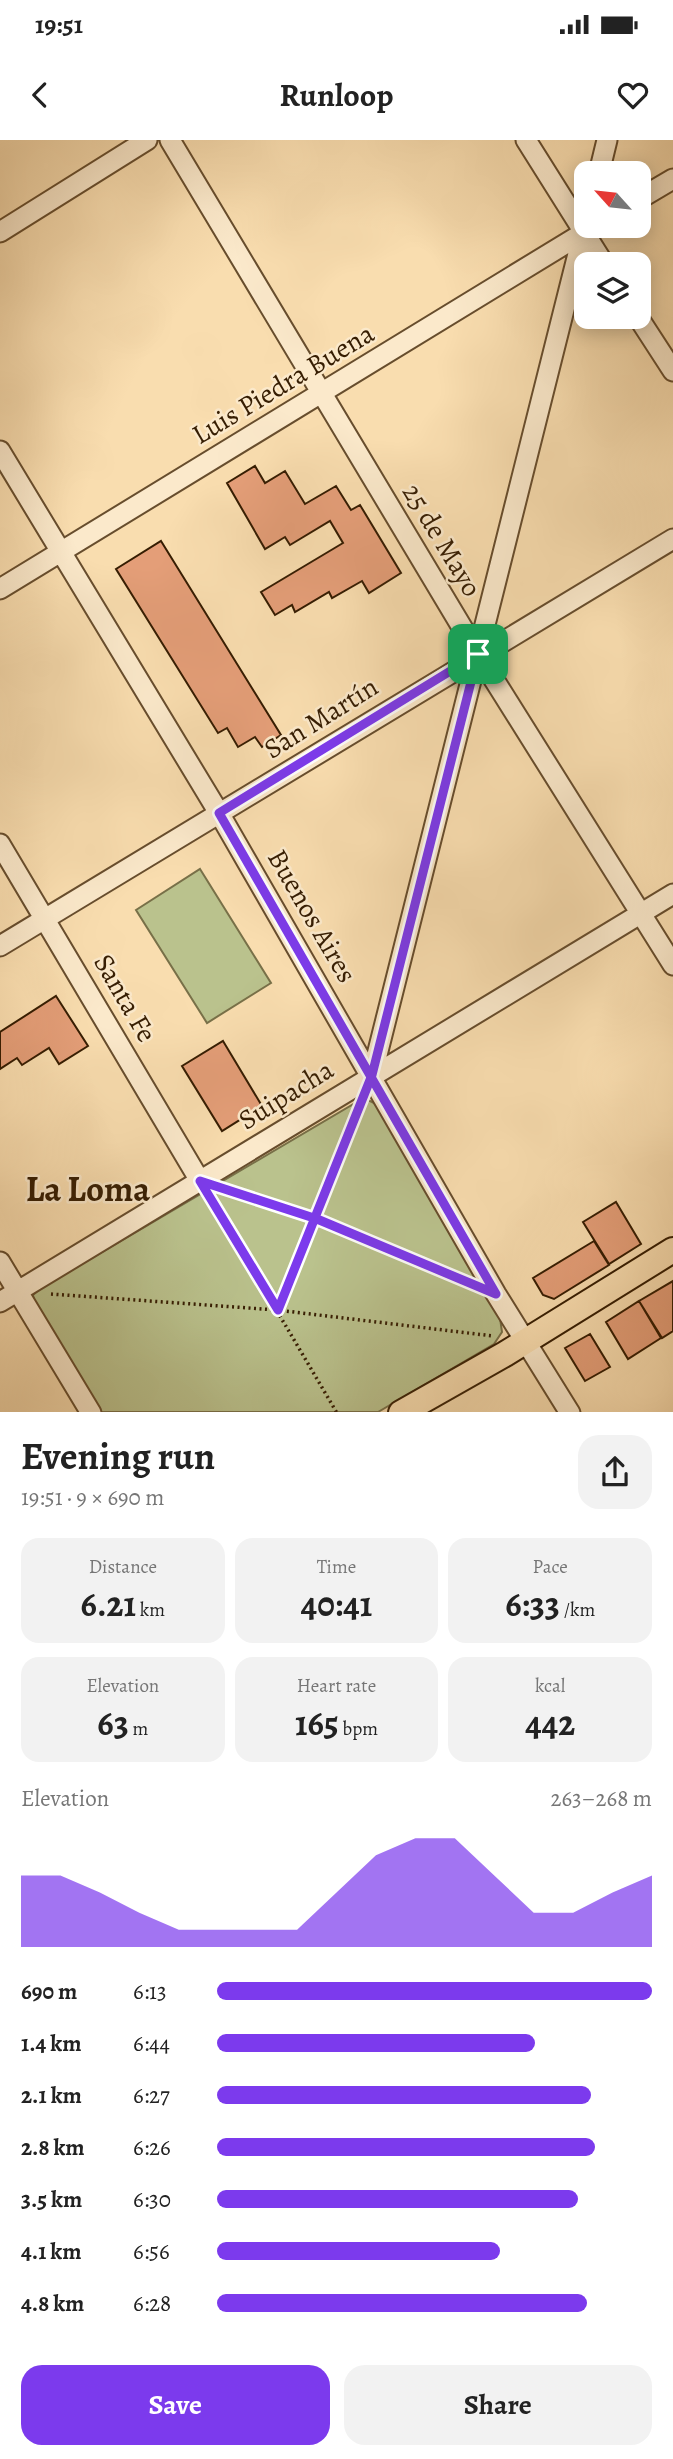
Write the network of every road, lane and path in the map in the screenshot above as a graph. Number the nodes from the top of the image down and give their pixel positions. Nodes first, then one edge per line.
1 (147, 140) edge
2 (170, 140) edge
3 (526, 140) edge
4 (607, 140) edge
5 (602, 161) edge
6 (673, 179) edge
7 (651, 192) edge
8 (574, 207) edge
9 (0, 232) edge
10 (574, 236) edge
11 (585, 238) edge
12 (646, 329) edge
13 (673, 371) edge
14 (321, 394) junction
15 (0, 451) edge
16 (673, 539) edge
17 (59, 551) junction
18 (0, 589) edge
19 (478, 654) junction
20 (219, 813) junction
21 (0, 844) edge
22 (673, 894) edge
23 (641, 913) junction
24 (46, 918) junction
25 (0, 946) edge
26 (673, 965) edge
27 (372, 1075) junction
28 (200, 1181) junction
29 (317, 1219) junction
30 (673, 1250) edge
31 (0, 1262) edge
32 (18, 1291) junction
33 (496, 1294) junction
34 (0, 1302) edge
35 (278, 1310) junction
36 (527, 1340) junction
37 (92, 1412) edge
38 (337, 1412) edge
39 (401, 1412) edge
40 (570, 1412) edge

1 - 9 street
2 - 14 street, 25 de Mayo
3 - 8 street
4 - 5 street
6 - 7 street
10 - 14 street, Luis Piedra Buena
11 - 19 street
12 - 13 street
14 - 17 street, Luis Piedra Buena
14 - 19 street, 25 de Mayo
15 - 17 street, Buenos Aires
16 - 19 street, San Martín
17 - 18 street, Luis Piedra Buena
17 - 20 street, Buenos Aires
19 - 20 street, San Martín
19 - 23 street, 25 de Mayo
19 - 27 street
20 - 24 street, San Martín
20 - 27 street, Buenos Aires
21 - 24 street, Santa Fe
22 - 23 street, Suipacha
23 - 26 street, 25 de Mayo
23 - 27 street, Suipacha
24 - 25 street, San Martín
24 - 28 street, Santa Fe
27 - 28 street, Suipacha
27 - 29 path
27 - 33 street, Buenos Aires
28 - 29 path
28 - 32 street, Suipacha
28 - 35 path
29 - 33 path
29 - 35 path
30 - 36 main road
31 - 32 street
32 - 34 street, Suipacha
32 - 35 path
32 - 37 street
33 - 36 street, Buenos Aires
35 - 36 path
35 - 38 path
36 - 39 main road
36 - 40 street, Buenos Aires

